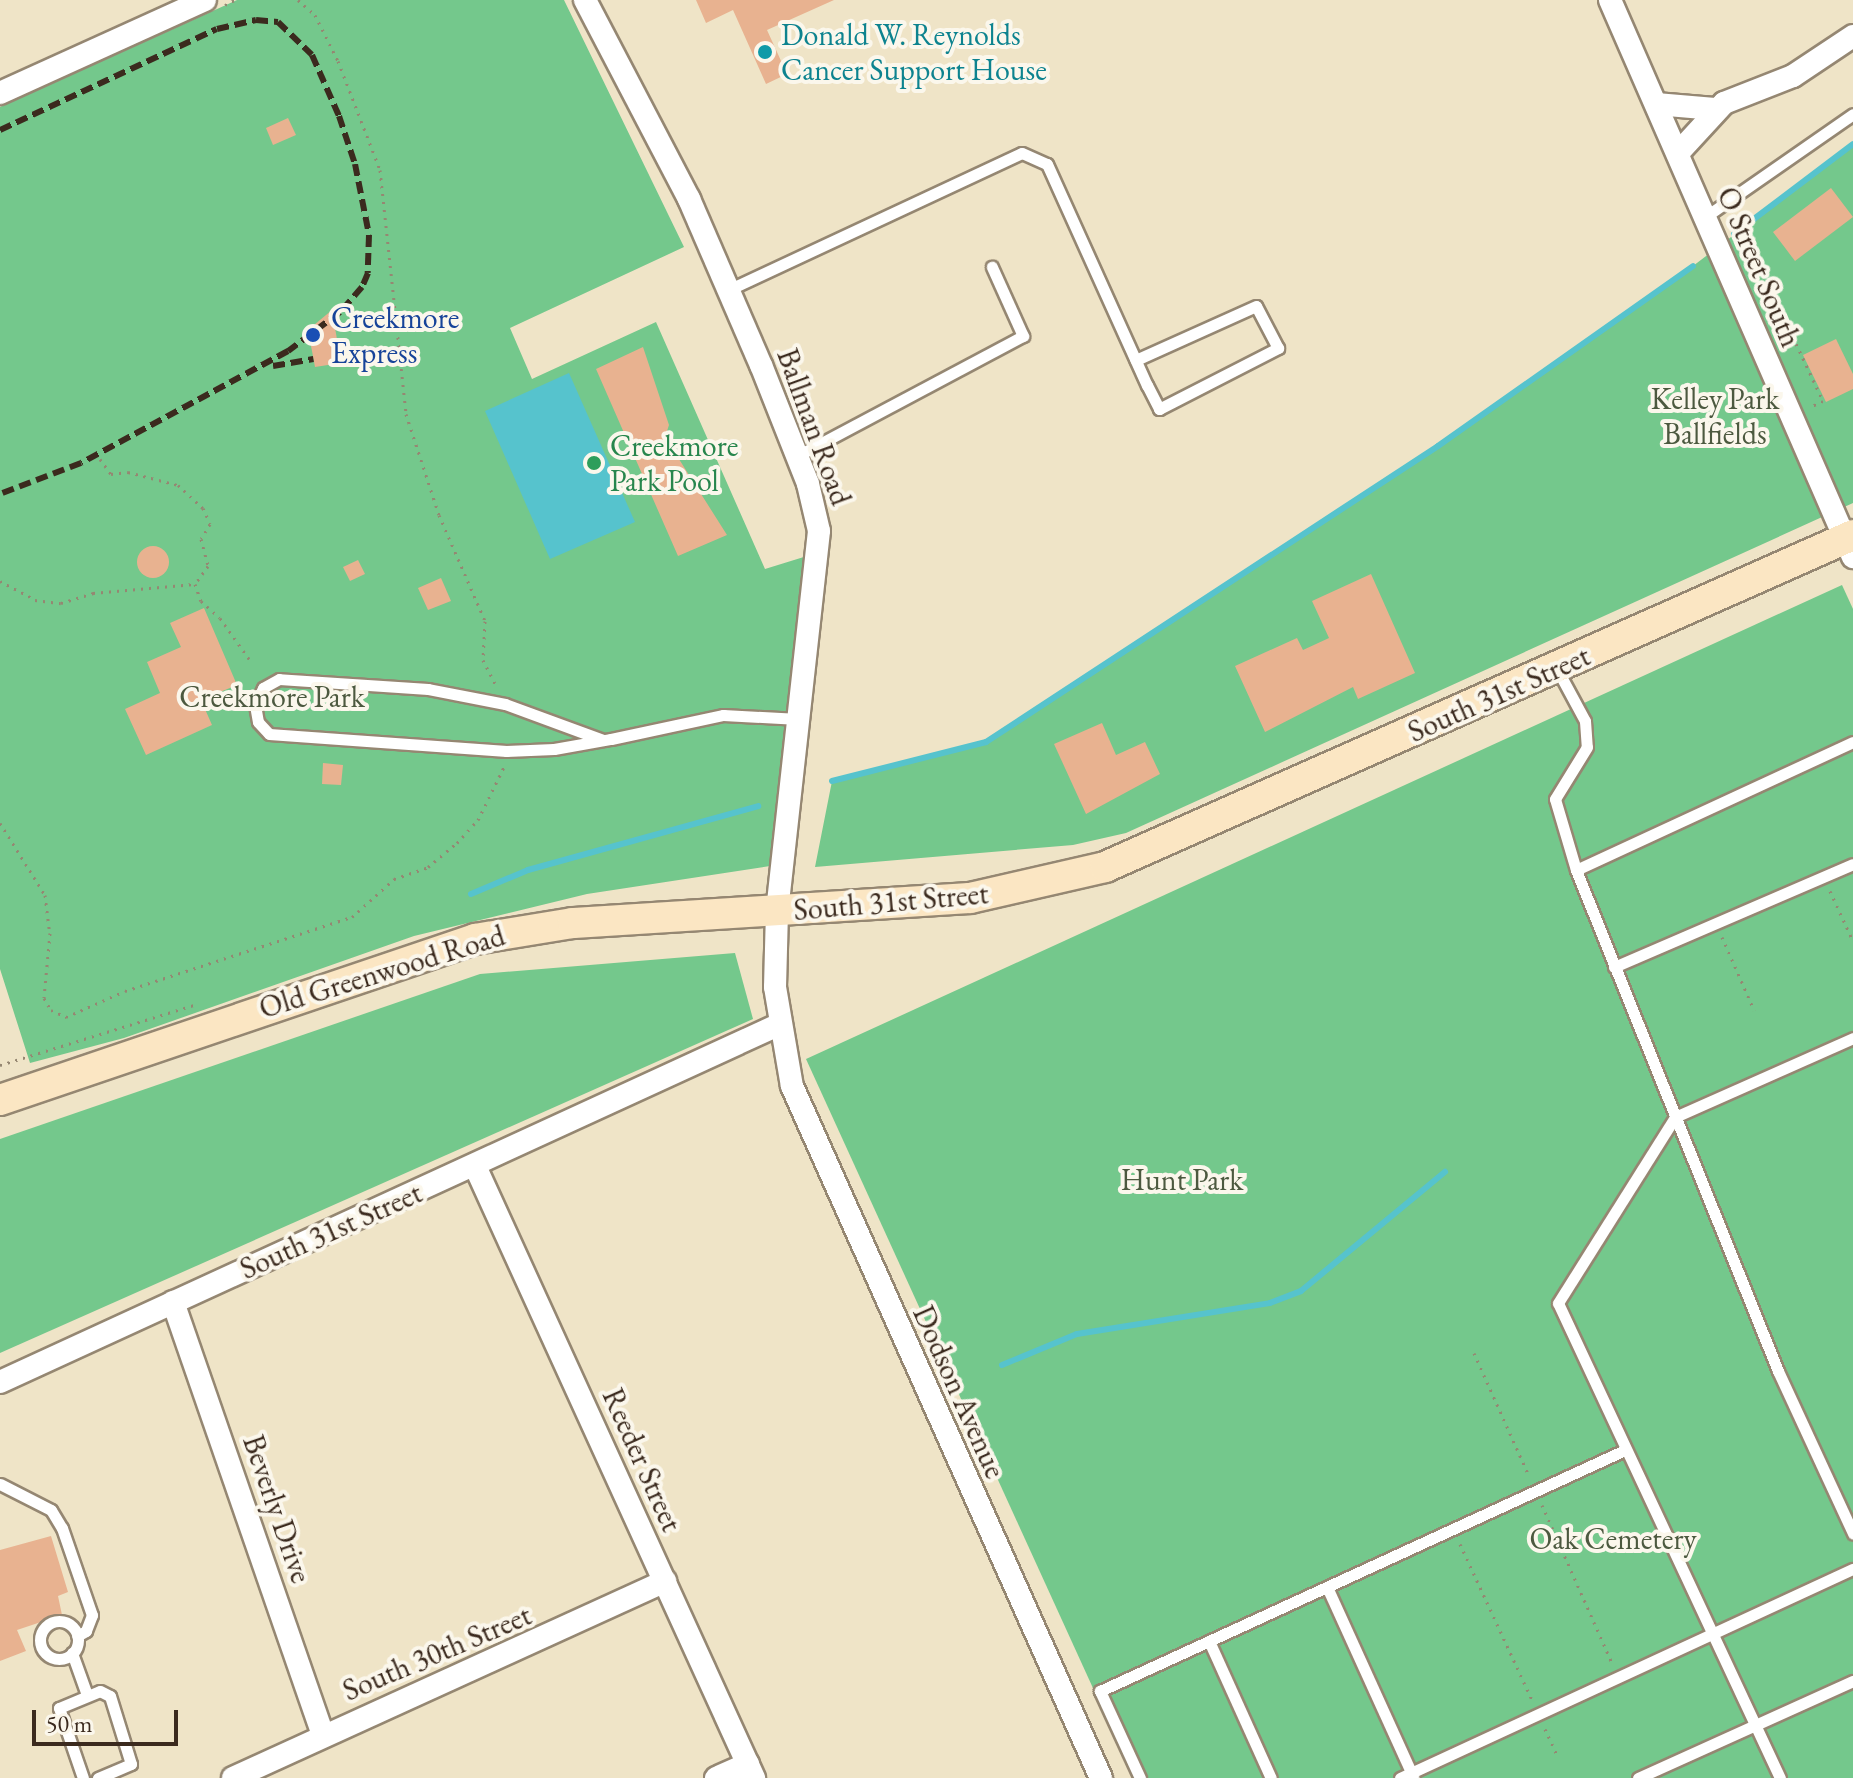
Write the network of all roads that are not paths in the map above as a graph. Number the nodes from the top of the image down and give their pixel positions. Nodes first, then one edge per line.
1 (205, 0) edge
2 (585, 0) edge
3 (1610, 0) edge
4 (1853, 36) edge
5 (0, 93) edge
6 (1656, 104) junction
7 (1715, 109) junction
8 (1853, 114) edge
9 (1678, 153) junction
10 (1705, 217) junction
11 (992, 267) dead end
12 (728, 290) junction
13 (1136, 360) junction
14 (797, 456) junction
15 (1850, 544) edge
16 (1557, 668) junction
17 (800, 719) junction
18 (603, 740) junction
19 (1853, 742) edge
20 (1853, 864) edge
21 (1576, 870) junction
22 (777, 911) junction
23 (1614, 967) junction
24 (778, 1025) junction
25 (1853, 1038) edge
26 (0, 1100) edge
27 (1675, 1117) junction
28 (475, 1166) junction
29 (173, 1302) junction
30 (0, 1382) edge
31 (1625, 1450) junction
32 (0, 1484) edge
33 (1853, 1533) edge
34 (1853, 1569) edge
35 (665, 1581) junction
36 (1327, 1587) junction
37 (1712, 1634) junction
38 (77, 1636) junction
39 (1209, 1641) junction
40 (72, 1653) junction
41 (1853, 1681) edge
42 (87, 1695) junction
43 (1754, 1724) junction
44 (323, 1735) junction
45 (751, 1771) edge
46 (1408, 1776) edge
47 (83, 1778) edge
48 (98, 1778) edge
49 (233, 1778) edge
50 (716, 1778) edge
51 (1101, 1778) edge
52 (1140, 1778) edge
53 (1271, 1778) edge
54 (1638, 1778) edge
55 (1780, 1778) edge

1 - 5 street
2 - 12 street, Ballman Road
3 - 6 street, O Street South
4 - 7 street
6 - 7 street
6 - 9 street, O Street South
7 - 9 street
8 - 10 lane
9 - 10 street, O Street South
10 - 15 street, O Street South
11 - 14 lane
12 - 13 lane
12 - 14 street, Ballman Road
13 - 13 lane
14 - 17 street, Ballman Road
15 - 16 main road, South 31st Street
16 - 21 lane
16 - 22 main road, South 31st Street
17 - 18 lane
17 - 22 street, Ballman Road
18 - 18 lane
19 - 21 lane
20 - 23 lane
21 - 23 lane
22 - 24 street, South 31st Street
22 - 26 main road, Old Greenwood Road
23 - 27 lane
24 - 28 street, South 31st Street
24 - 51 street, Dodson Avenue
25 - 27 lane
27 - 31 lane
27 - 33 lane
28 - 29 street, South 31st Street
28 - 35 street, Reeder Street
29 - 30 street, South 31st Street
29 - 44 street, Beverly Drive
31 - 36 lane
31 - 37 lane
32 - 38 lane
34 - 37 lane
35 - 44 street, South 30th Street
35 - 45 street, Reeder Street
36 - 39 lane
36 - 46 lane
37 - 43 lane
37 - 46 lane
38 - 40 lane
38 - 40 lane
39 - 52 lane
39 - 53 lane
40 - 42 lane
41 - 43 lane
42 - 47 lane
42 - 48 lane
43 - 54 lane
43 - 55 lane
44 - 49 street, South 30th Street
45 - 50 street

